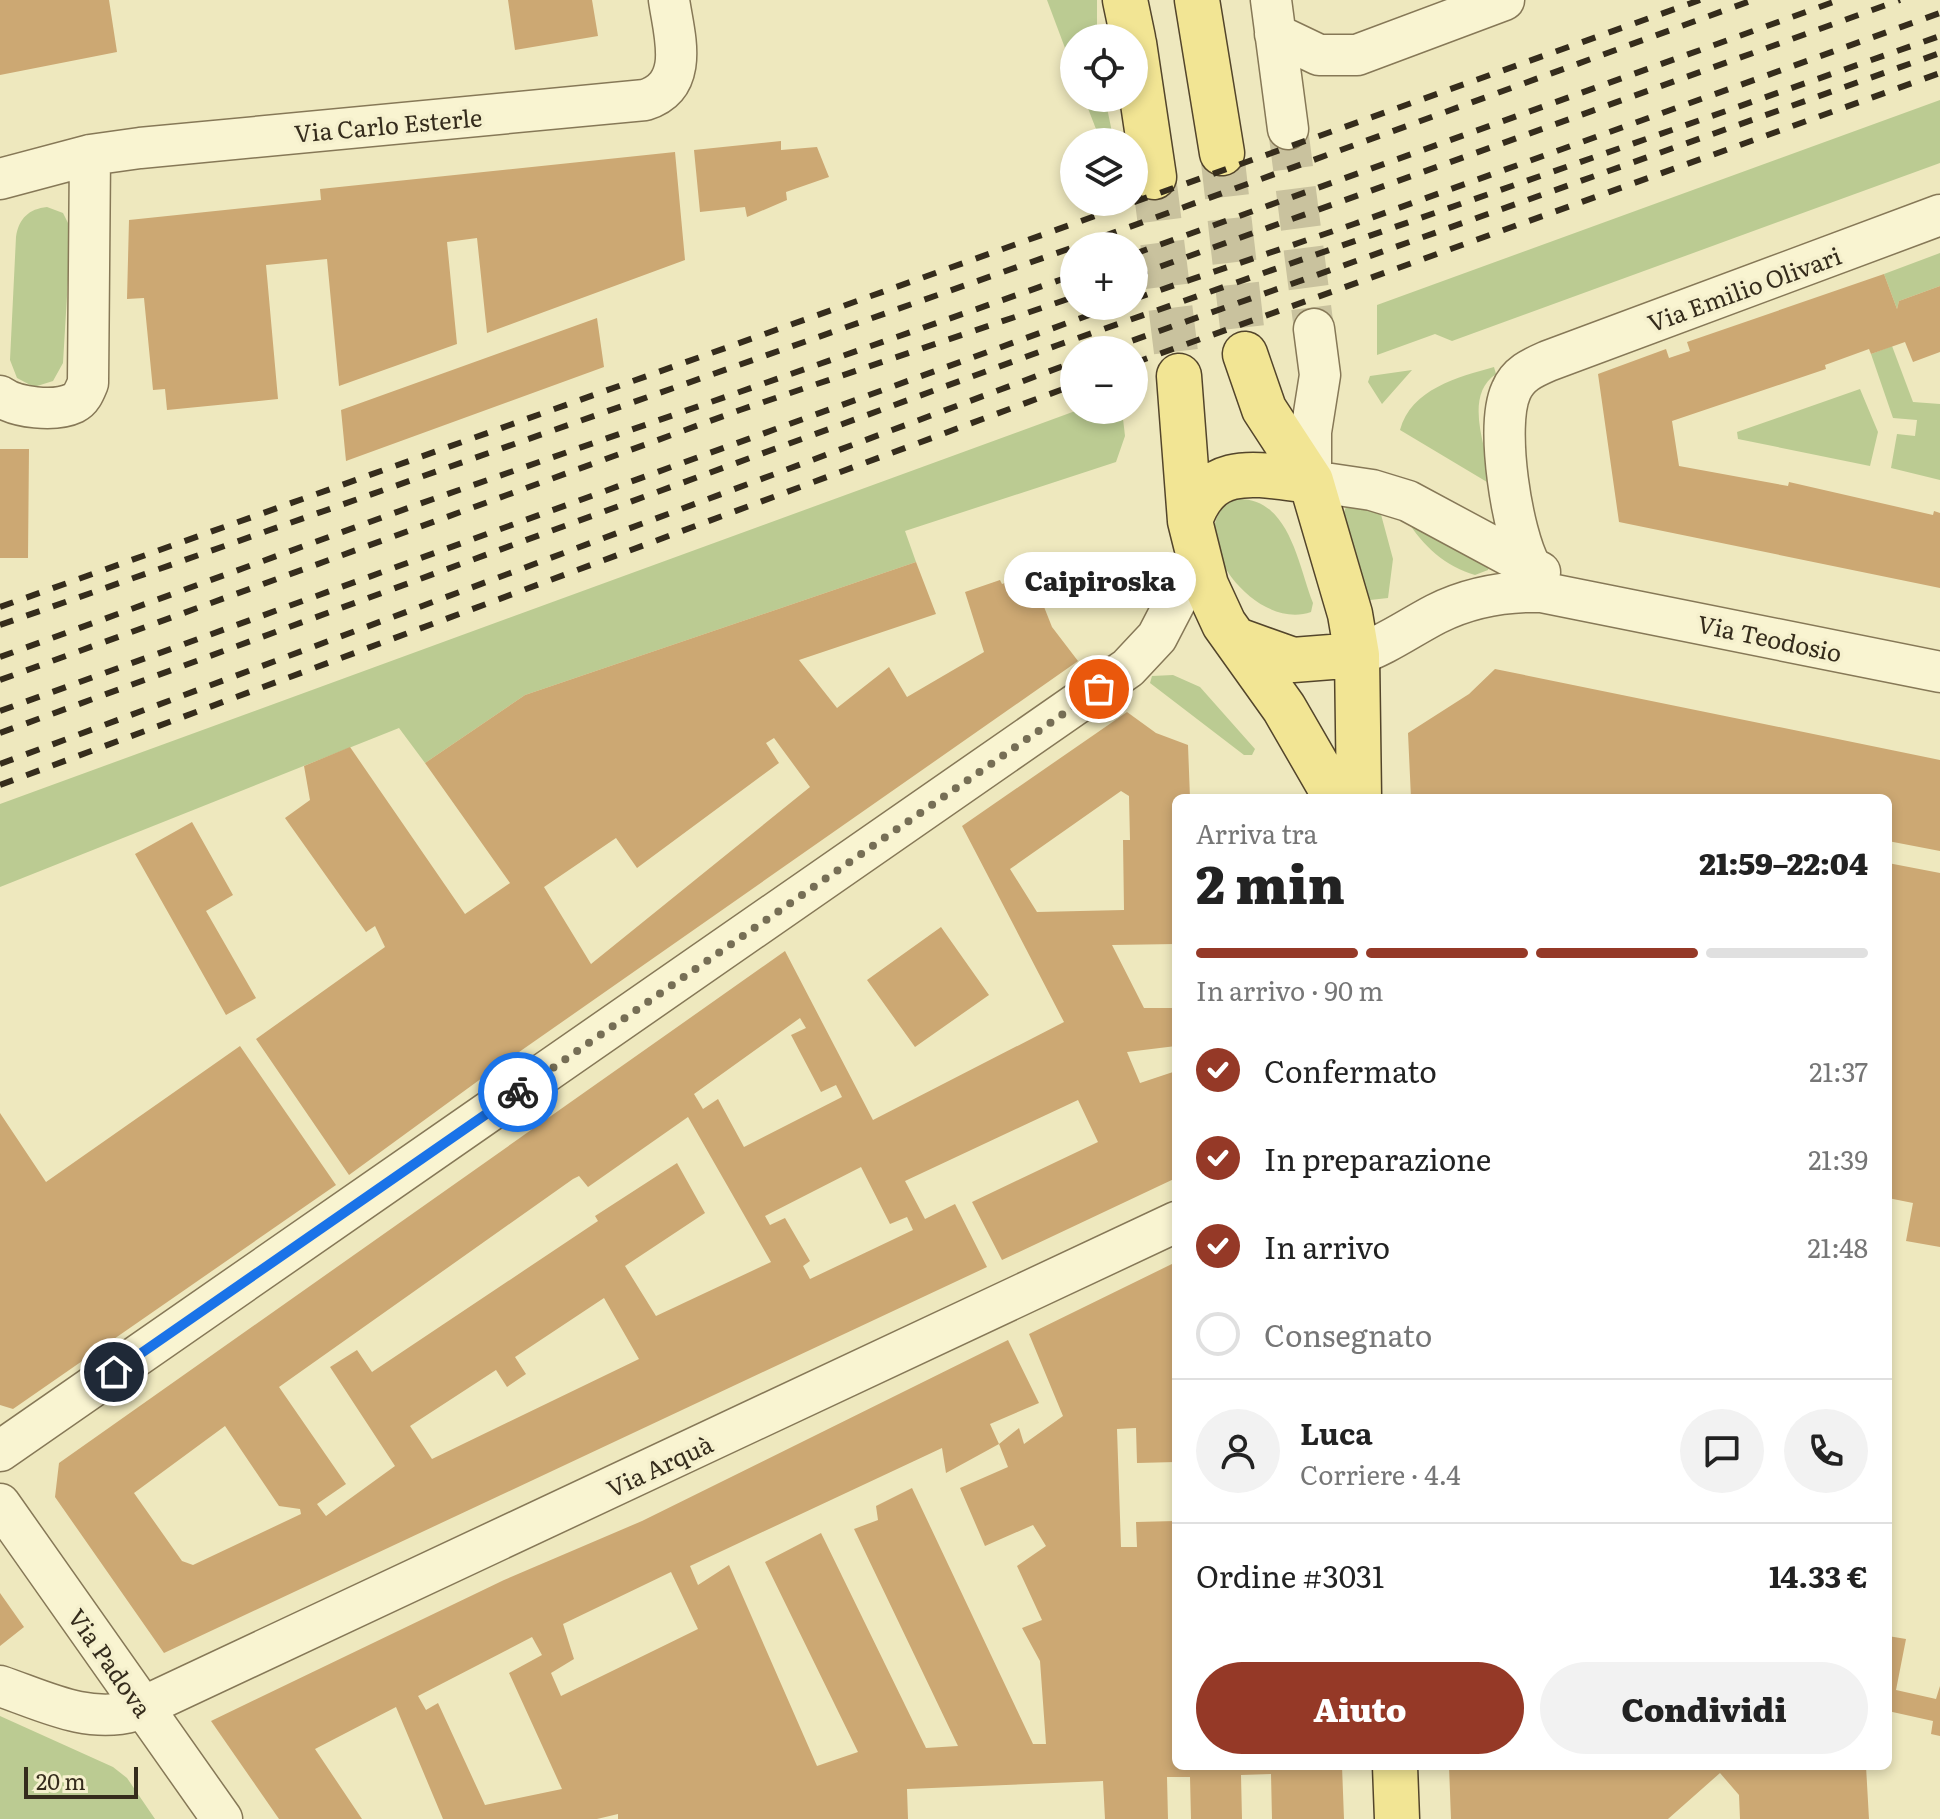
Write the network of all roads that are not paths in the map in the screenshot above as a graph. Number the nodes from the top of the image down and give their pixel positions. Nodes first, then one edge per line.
1 (669, 0) edge
2 (1125, 0) edge
3 (1197, 0) edge
4 (1504, 0) edge
5 (1273, 17) edge
6 (1130, 24) edge
7 (1144, 112) edge
8 (1288, 129) tunnel mouth
9 (1222, 153) tunnel mouth
10 (90, 155) junction
11 (1154, 177) tunnel mouth
12 (0, 179) edge
13 (1940, 215) edge
14 (1314, 329) tunnel mouth
15 (1245, 354) tunnel mouth
16 (1179, 376) tunnel mouth
17 (0, 396) edge
18 (1311, 481) junction
19 (1193, 540) junction
20 (1531, 567) junction
21 (1601, 602) junction
22 (1237, 640) junction
23 (1357, 655) junction
24 (1940, 672) edge
25 (1334, 794) edge
26 (1359, 794) edge
27 (1172, 1224) edge
28 (0, 1451) edge
29 (0, 1504) edge
30 (0, 1686) edge
31 (142, 1707) junction
32 (1395, 1770) edge
33 (222, 1819) edge
34 (1397, 1819) edge

1 - 10 street, Via Carlo Esterle
2 - 6 main road
3 - 9 main road
4 - 5 street
5 - 8 street
7 - 11 main road
10 - 12 street, Via Carlo Esterle
10 - 17 street
13 - 20 street, Via Emilio Olivari
14 - 18 street
15 - 18 main road
16 - 19 main road
18 - 19 main road
18 - 20 street
18 - 23 main road
19 - 22 main road
19 - 28 street
20 - 21 street
21 - 23 street
21 - 24 street, Via Teodosio
22 - 23 main road
22 - 25 main road
23 - 26 main road
27 - 31 street, Via Arquà
29 - 31 street, Via Padova
30 - 31 street, Via Arquà
31 - 33 street, Via Padova
32 - 34 main road

